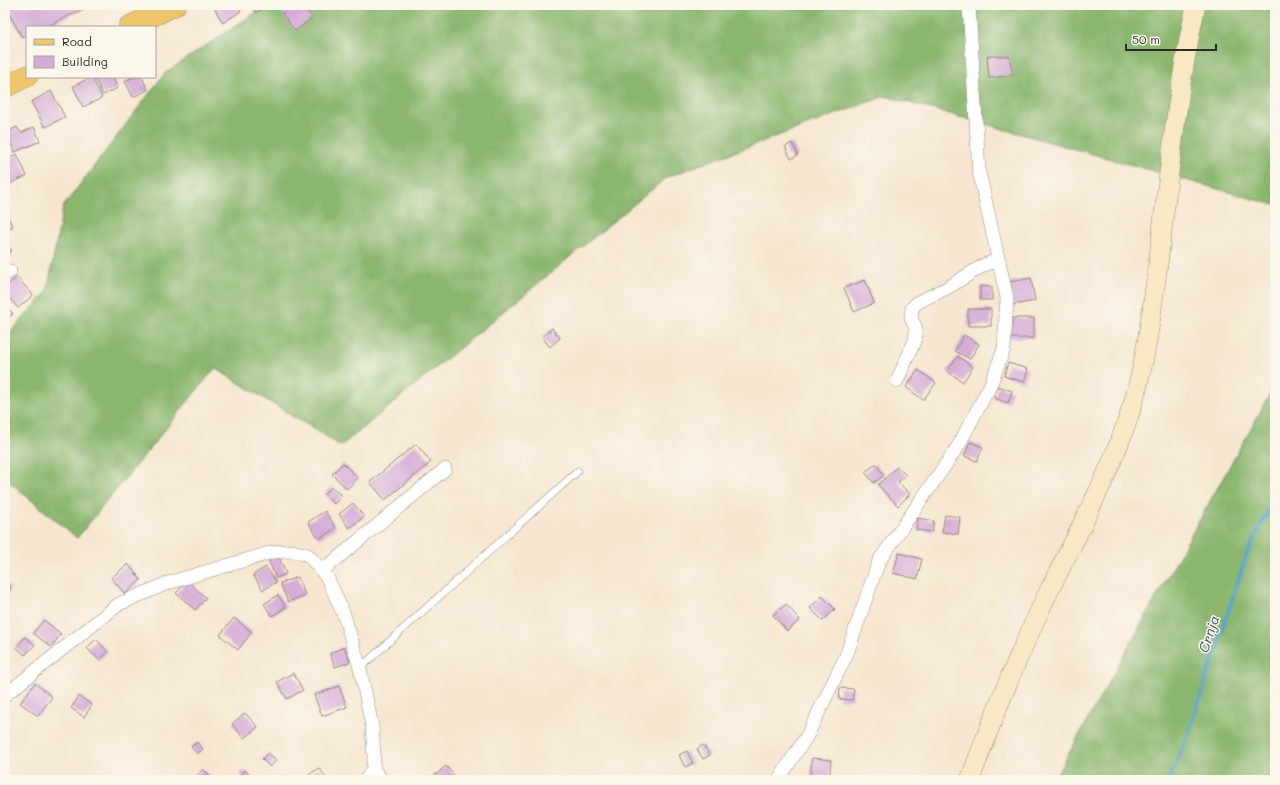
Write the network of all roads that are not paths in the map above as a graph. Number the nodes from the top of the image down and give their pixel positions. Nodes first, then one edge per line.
1 (175, 5) edge
2 (969, 5) edge
3 (1196, 5) edge
4 (131, 26) edge
5 (26, 76) edge
6 (5, 87) edge
7 (999, 260) junction
8 (897, 381) dead end
9 (445, 469) dead end
10 (578, 471) dead end
11 (322, 571) junction
12 (360, 668) junction
13 (5, 695) edge
14 (373, 769) junction
15 (366, 780) edge
16 (382, 780) edge
17 (778, 780) edge
18 (970, 780) edge

1 - 4 main road
2 - 7 street
3 - 18 main road
5 - 6 main road
7 - 8 street
7 - 17 street
9 - 11 street
10 - 12 lane
11 - 12 street
11 - 13 street
12 - 14 street
14 - 15 street
14 - 16 street

